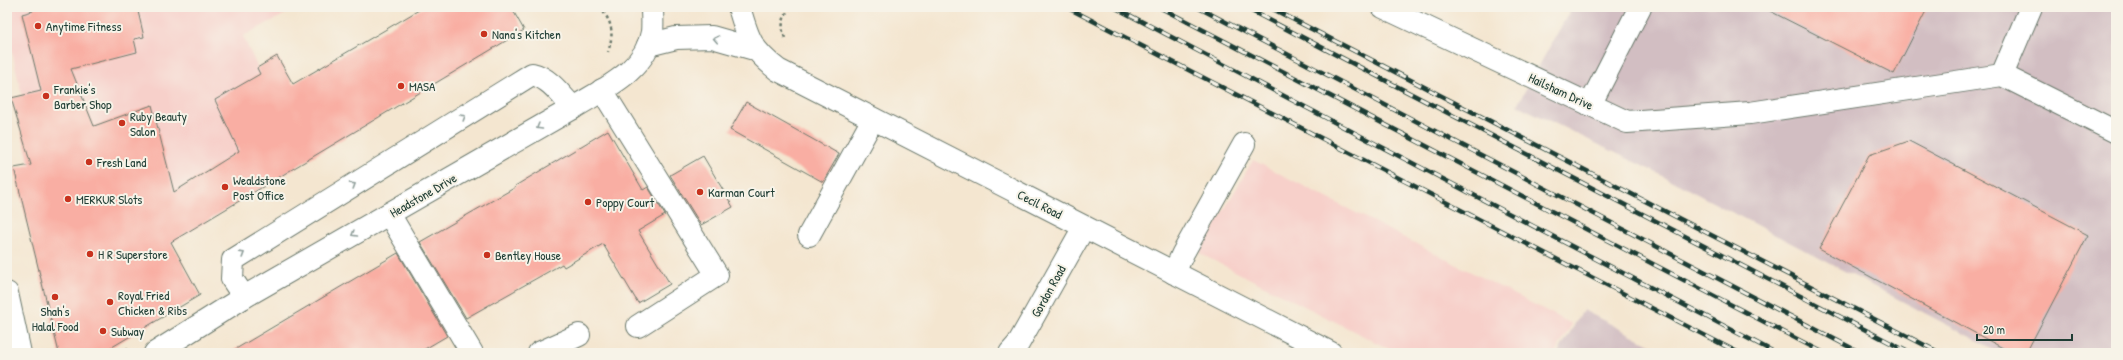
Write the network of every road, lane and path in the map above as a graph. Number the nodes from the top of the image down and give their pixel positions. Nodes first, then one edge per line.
1 (599, 7) edge
2 (652, 7) edge
3 (739, 7) edge
4 (1383, 7) edge
5 (1640, 7) edge
6 (2031, 7) edge
7 (648, 45) junction
8 (754, 49) junction
9 (606, 57) dead end
10 (2002, 74) junction
11 (602, 90) junction
12 (1590, 105) junction
13 (573, 108) junction
14 (873, 119) junction
15 (2116, 132) edge
16 (1244, 144) dead end
17 (389, 214) junction
18 (1084, 227) junction
19 (809, 236) dead end
20 (1174, 273) junction
21 (7, 293) edge
22 (244, 298) junction
23 (638, 326) dead end
24 (579, 335) dead end
25 (20, 353) edge
26 (155, 353) edge
27 (472, 353) edge
28 (539, 353) edge
29 (1010, 353) edge
30 (1331, 353) edge

1 - 9 path
2 - 7 street, Headstone Drive
3 - 8 street, Cecil Road
4 - 12 street, Hailsham Drive
5 - 12 street
6 - 10 street
8 -> 7 street, Cecil Road
7 - 11 street, Headstone Drive
8 - 14 street, Cecil Road
10 - 12 street, Hailsham Drive
10 - 15 street
11 - 13 street, Headstone Drive
11 - 23 street
13 -> 17 street, Headstone Drive
22 -> 13 street
14 - 18 street, Cecil Road
14 - 19 street
16 - 20 street
17 -> 22 street, Headstone Drive
17 - 27 street
18 - 20 street, Cecil Road
18 - 29 street, Gordon Road
20 - 30 street, Cecil Road
21 - 25 street
22 - 26 street, Headstone Drive
24 - 28 street

